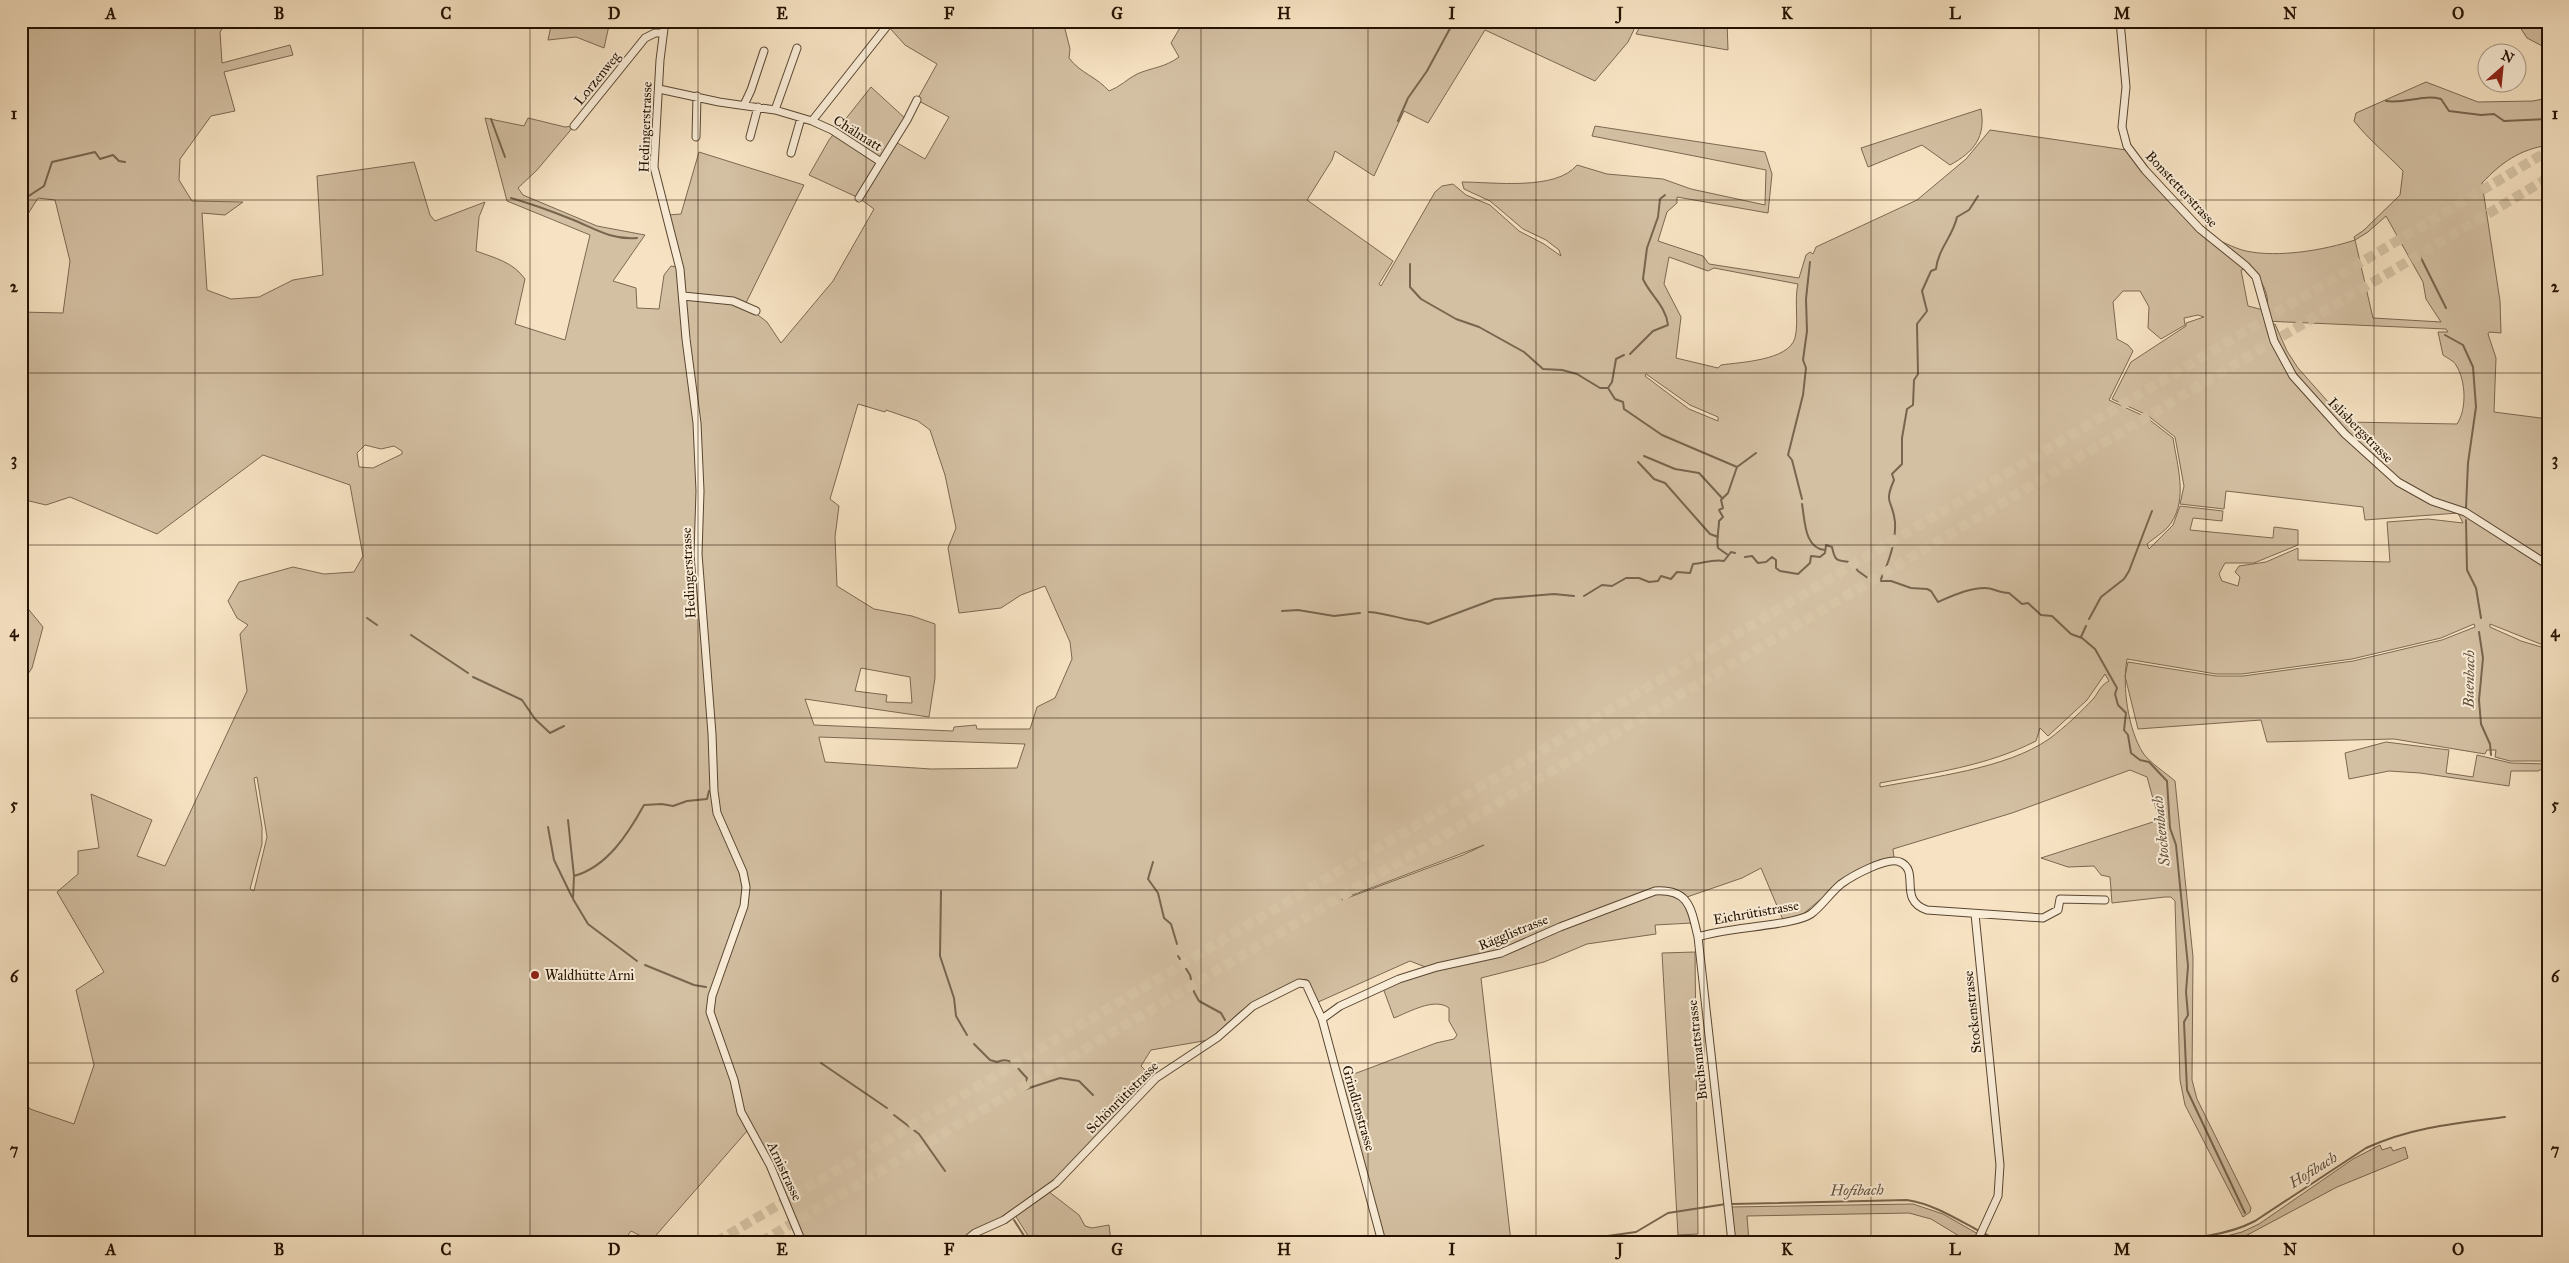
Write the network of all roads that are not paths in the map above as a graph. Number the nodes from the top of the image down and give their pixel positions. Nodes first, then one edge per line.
1 (665, 21) edge
2 (891, 21) edge
3 (2120, 21) edge
4 (664, 33) junction
5 (797, 48) dead end
6 (764, 52) dead end
7 (659, 89) junction
8 (697, 96) junction
9 (917, 100) dead end
10 (744, 105) junction
11 (758, 107) junction
12 (775, 110) junction
13 (801, 118) junction
14 (812, 121) junction
15 (574, 126) dead end
16 (696, 137) dead end
17 (750, 137) dead end
18 (791, 153) dead end
19 (881, 162) junction
20 (859, 198) dead end
21 (2225, 250) joint
22 (683, 296) junction
23 (756, 311) dead end
24 (2548, 565) edge
25 (2105, 900) dead end
26 (1688, 901) joint
27 (1975, 914) junction
28 (1698, 937) junction
29 (1306, 984) joint
30 (1322, 1019) junction
31 (741, 1112) joint
32 (21, 1235) edge
33 (28, 1242) edge
34 (802, 1242) edge
35 (964, 1242) edge
36 (1382, 1242) edge
37 (1732, 1242) edge
38 (1977, 1242) edge

1 - 4 street, Hedingerstrasse
2 - 14 street, Chälmatt
3 - 21 street, Bonstetterstrasse
4 - 7 street, Hedingerstrasse
4 - 15 street, Lorzenweg
5 - 12 street
6 - 10 street
7 - 8 street, Chälmatt
7 - 22 street, Hedingerstrasse
8 - 10 street, Chälmatt
8 - 16 street
9 - 19 street, Chälmatt
10 - 11 street, Chälmatt
11 - 12 street, Chälmatt
11 - 17 street
12 - 13 street, Chälmatt
13 - 14 street, Chälmatt
13 - 18 street
14 - 19 street, Chälmatt
19 - 20 street
21 - 24 street, Islisbergstrasse
22 - 23 street
22 - 31 street, Hedingerstrasse
25 - 27 street
26 - 28 street, Buchsmattstrasse
26 - 30 street, Rägglistrasse
27 - 28 street, Eichrütistrasse
27 - 38 street, Stockenstrasse
28 - 37 street, Buchsmattstrasse
29 - 30 street, Grindlenstrasse
29 - 35 street, Schönrütistrasse
30 - 36 street, Grindlenstrasse
31 - 34 street, Arnistrasse
32 - 33 street

